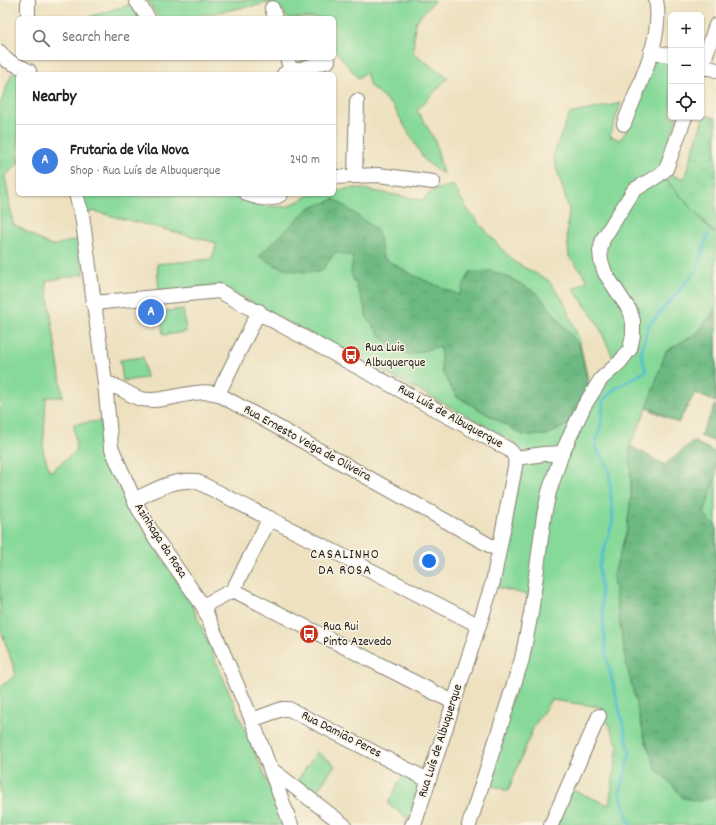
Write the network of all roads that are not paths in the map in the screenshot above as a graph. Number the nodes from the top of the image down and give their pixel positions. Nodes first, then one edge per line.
1 (28, 0) edge
2 (136, 0) edge
3 (656, 0) edge
4 (28, 16) edge
5 (147, 16) edge
6 (716, 25) edge
7 (651, 51) junction
8 (668, 55) edge
9 (704, 59) edge
10 (287, 60) edge
11 (2, 61) edge
12 (328, 61) dead end
13 (29, 68) edge
14 (704, 68) edge
15 (716, 70) edge
16 (289, 72) edge
17 (292, 72) edge
18 (357, 101) dead end
19 (683, 120) edge
20 (624, 124) dead end
21 (355, 175) junction
22 (336, 177) edge
23 (433, 182) dead end
24 (77, 196) edge
25 (255, 196) edge
26 (278, 196) edge
27 (93, 303) junction
28 (259, 311) junction
29 (105, 383) junction
30 (218, 394) junction
31 (562, 453) junction
32 (516, 458) junction
33 (134, 500) junction
34 (270, 518) junction
35 (498, 550) junction
36 (233, 590) junction
37 (203, 606) junction
38 (478, 625) junction
39 (453, 702) junction
40 (599, 716) dead end
41 (252, 720) junction
42 (271, 769) junction
43 (428, 780) junction
44 (291, 825) edge
45 (344, 825) edge
46 (412, 825) edge
47 (469, 825) edge
48 (552, 825) edge

1 - 4 street
2 - 5 street
3 - 7 street
6 - 9 street
7 - 8 street
7 - 20 street
10 - 16 street
11 - 13 street
12 - 17 street
14 - 15 street
18 - 21 street
19 - 31 street
21 - 22 street
21 - 23 street
24 - 27 street, Azinhaga da Rosa
25 - 26 street
27 - 28 street, Rua Luís de Albuquerque
27 - 29 street, Azinhaga da Rosa
28 - 30 street
28 - 32 street, Rua Luís de Albuquerque
29 - 30 street, Rua Ernesto Veiga de Oliveira
29 - 33 street, Azinhaga da Rosa
30 - 35 street, Rua Ernesto Veiga de Oliveira
31 - 32 street
31 - 47 street
32 - 35 street, Rua Luís de Albuquerque
33 - 34 street
33 - 37 street, Azinhaga da Rosa
34 - 36 street
34 - 38 street
35 - 38 street, Rua Luís de Albuquerque
36 - 37 street
36 - 39 street
37 - 41 street, Azinhaga da Rosa
38 - 39 street, Rua Luís de Albuquerque
39 - 43 street, Rua Luís de Albuquerque
40 - 48 street
41 - 42 street, Azinhaga da Rosa
41 - 43 street, Rua Damião Peres
42 - 44 street, Azinhaga da Rosa
42 - 45 street
43 - 46 street, Rua Luís de Albuquerque

